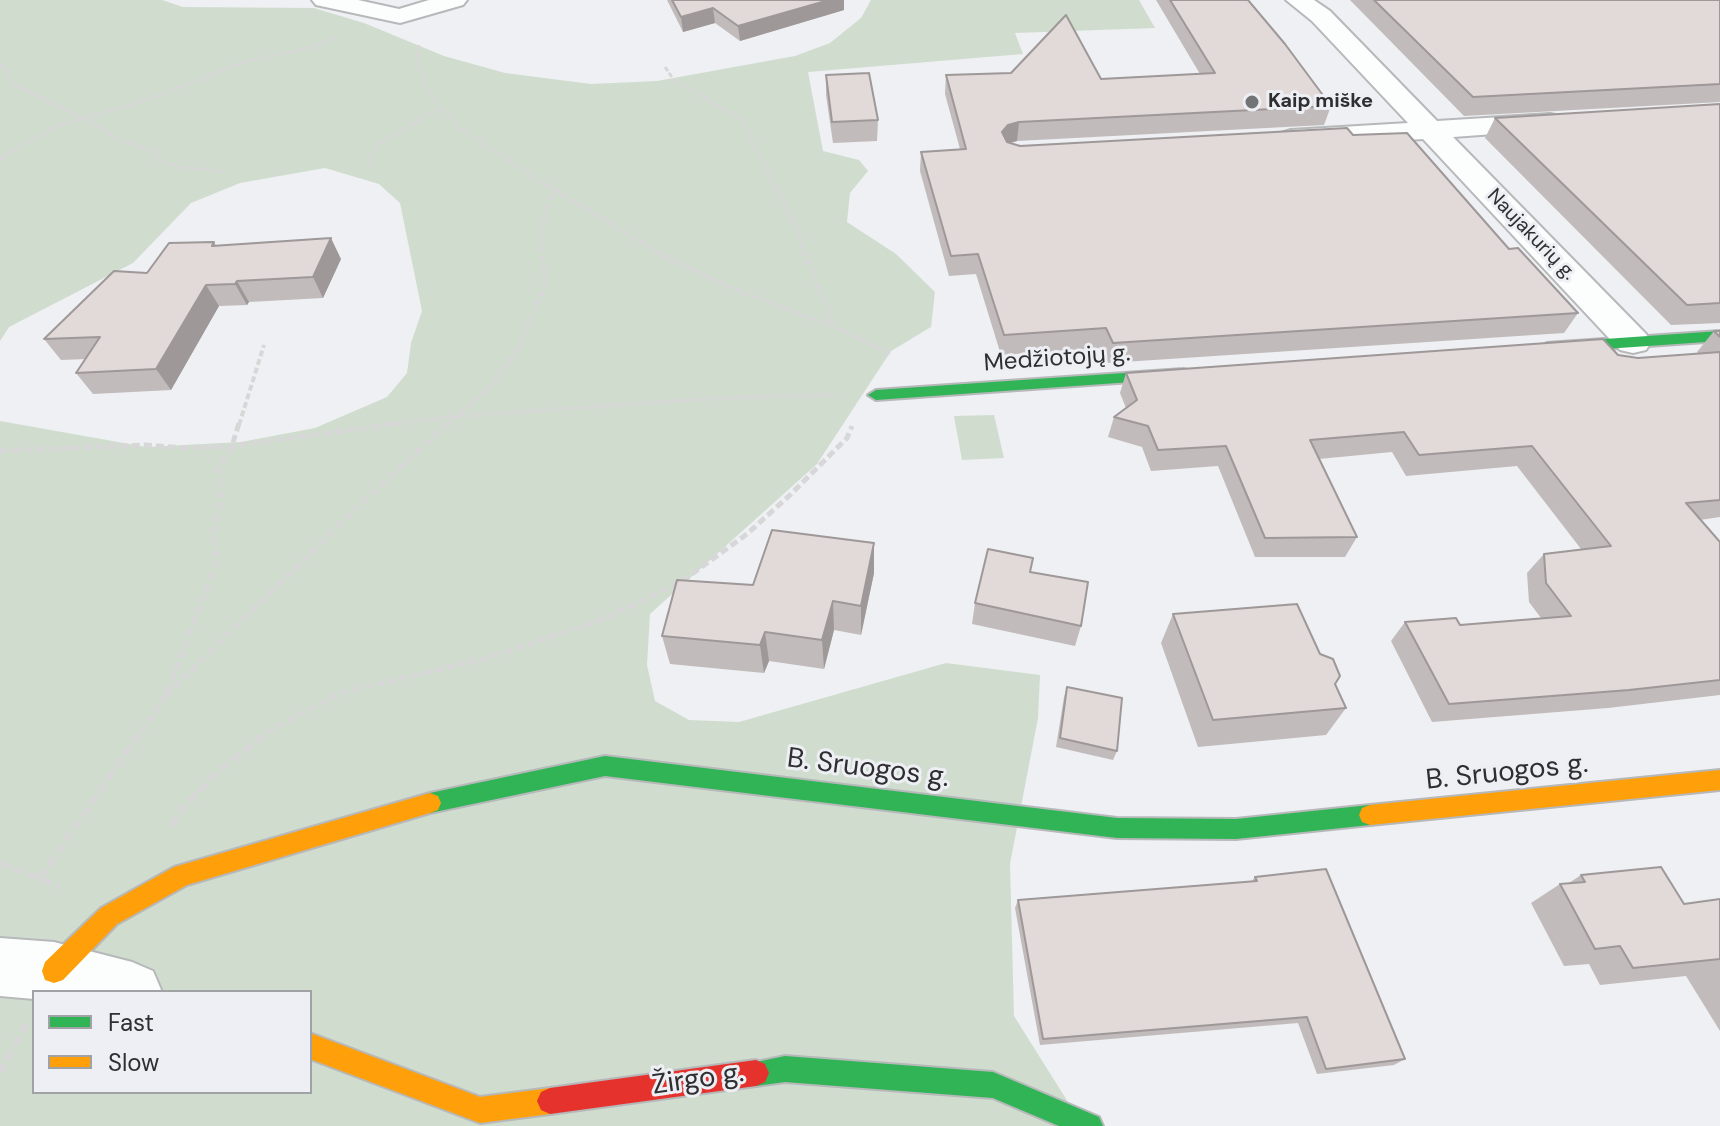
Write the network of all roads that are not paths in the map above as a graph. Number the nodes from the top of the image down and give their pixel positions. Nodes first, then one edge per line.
1 (324, 0) edge
2 (455, 0) edge
3 (1298, 0) edge
4 (1570, 121) edge
5 (1428, 128) junction
6 (1262, 141) edge
7 (1720, 336) edge
8 (1633, 342) junction
9 (1527, 350) edge
10 (1199, 373) edge
11 (876, 395) road end
12 (1720, 780) edge
13 (27, 969) edge
14 (123, 990) edge
15 (312, 1047) edge
16 (1090, 1126) edge

1 - 2 street
3 - 5 street, Naujakurių g.
4 - 5 street
5 - 6 street
5 - 8 street, Naujakurių g.
7 - 8 street
8 - 9 street
10 - 11 street, Medžiotojų g.
12 - 13 street, B. Sruogos g.
13 - 14 street
15 - 16 street, Žirgo g.

